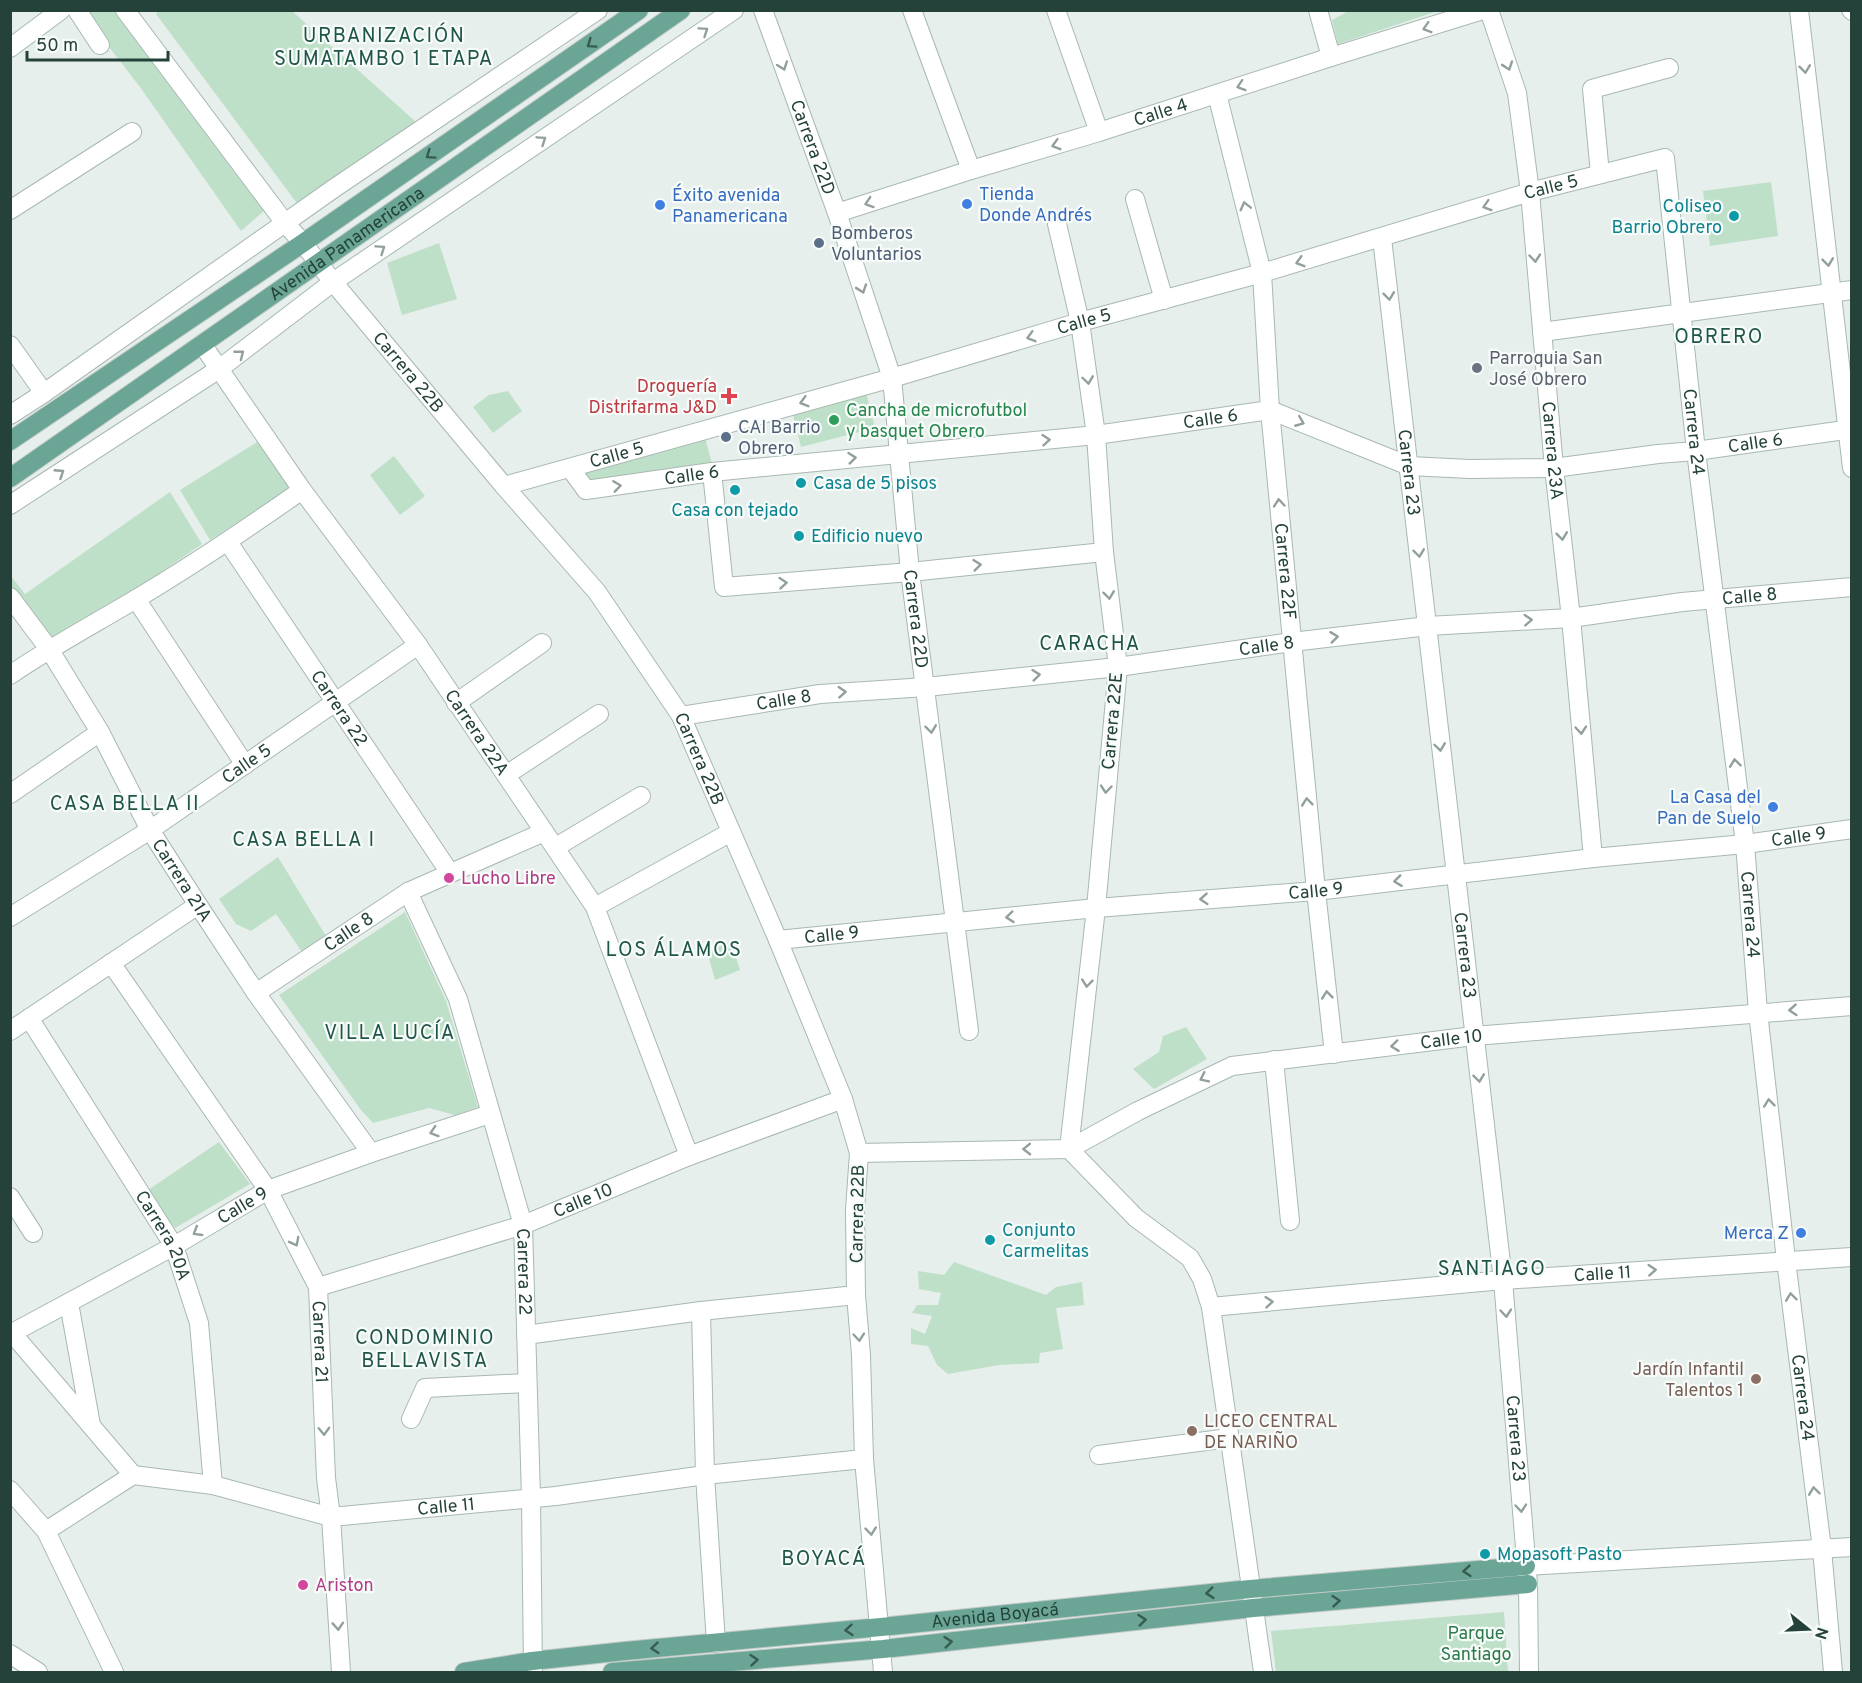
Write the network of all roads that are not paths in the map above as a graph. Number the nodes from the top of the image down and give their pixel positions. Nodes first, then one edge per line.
1 (61, 10) edge
2 (77, 10) edge
3 (598, 10) edge
4 (639, 10) edge
5 (681, 10) edge
6 (734, 10) edge
7 (764, 10) edge
8 (912, 10) edge
9 (1056, 10) edge
10 (1318, 10) edge
11 (1484, 10) edge
12 (1489, 10) edge
13 (1799, 10) edge
14 (132, 13) edge
15 (100, 45) dead end
16 (10, 48) edge
17 (1331, 57) junction
18 (1669, 68) dead end
19 (1217, 94) junction
20 (132, 132) dead end
21 (1099, 132) junction
22 (1665, 158) joint
23 (971, 170) junction
24 (1600, 174) junction
25 (1530, 192) junction
26 (1135, 199) dead end
27 (10, 210) edge
28 (837, 213) junction
29 (285, 223) junction
30 (1057, 224) dead end
31 (1382, 238) junction
32 (303, 243) junction
33 (318, 262) junction
34 (1263, 273) junction
35 (333, 282) junction
36 (1851, 290) edge
37 (1831, 293) junction
38 (1164, 300) junction
39 (1683, 314) junction
40 (1080, 322) junction
41 (1542, 332) junction
42 (202, 344) junction
43 (10, 345) edge
44 (219, 369) junction
45 (892, 378) junction
46 (44, 393) junction
47 (1270, 410) junction
48 (10, 415) edge
49 (1850, 429) edge
50 (1096, 435) junction
51 (10, 441) edge
52 (1696, 451) junction
53 (900, 453) junction
54 (1409, 466) junction
55 (570, 468) junction
56 (1554, 468) junction
57 (1851, 468) edge
58 (712, 472) junction
59 (10, 478) edge
60 (504, 486) junction
61 (302, 490) junction
62 (10, 505) edge
63 (228, 542) junction
64 (1104, 552) junction
65 (910, 572) junction
66 (1851, 586) edge
67 (10, 597) edge
68 (136, 599) junction
69 (1716, 599) junction
70 (1571, 618) junction
71 (1428, 626) junction
72 (1292, 642) junction
73 (542, 643) dead end
74 (418, 645) junction
75 (49, 649) junction
76 (1118, 667) junction
77 (10, 675) edge
78 (926, 687) junction
79 (336, 702) junction
80 (456, 703) junction
81 (599, 714) dead end
82 (681, 716) junction
83 (100, 732) junction
84 (244, 765) junction
85 (506, 775) junction
86 (10, 794) edge
87 (640, 796) dead end
88 (1851, 829) edge
89 (150, 830) junction
90 (544, 832) junction
91 (731, 832) junction
92 (1745, 844) junction
93 (556, 847) junction
94 (1593, 858) junction
95 (450, 873) junction
96 (1456, 873) junction
97 (1316, 891) junction
98 (408, 892) junction
99 (198, 905) junction
100 (595, 907) junction
101 (1096, 908) junction
102 (10, 917) edge
103 (956, 923) junction
104 (778, 940) junction
105 (111, 963) junction
106 (256, 993) junction
107 (1851, 1006) edge
108 (1758, 1012) junction
109 (29, 1018) junction
110 (10, 1031) edge
111 (969, 1031) dead end
112 (1474, 1036) junction
113 (1334, 1054) junction
114 (1274, 1060) junction
115 (843, 1099) junction
116 (490, 1114) junction
117 (1069, 1149) junction
118 (371, 1153) junction
119 (859, 1153) junction
120 (688, 1156) junction
121 (268, 1190) junction
122 (10, 1197) edge
123 (1290, 1221) dead end
124 (523, 1226) junction
125 (33, 1233) dead end
126 (174, 1246) junction
127 (1851, 1257) edge
128 (1786, 1260) junction
129 (1503, 1280) junction
130 (318, 1287) junction
131 (856, 1295) junction
132 (69, 1303) junction
133 (1211, 1307) junction
134 (701, 1311) junction
135 (12, 1333) edge
136 (526, 1335) junction
137 (527, 1383) junction
138 (411, 1419) dead end
139 (91, 1426) junction
140 (1229, 1438) junction
141 (1099, 1455) dead end
142 (864, 1459) junction
143 (133, 1475) junction
144 (705, 1475) junction
145 (213, 1485) junction
146 (10, 1490) edge
147 (531, 1497) junction
148 (331, 1518) junction
149 (46, 1531) junction
150 (1851, 1546) edge
151 (1822, 1549) junction
152 (1527, 1575) junction
153 (1250, 1589) junction
154 (1253, 1608) junction
155 (881, 1627) junction
156 (716, 1643) junction
157 (883, 1649) junction
158 (10, 1654) edge
159 (532, 1667) edge
160 (714, 1668) edge
161 (38, 1672) edge
162 (114, 1672) edge
163 (341, 1672) edge
164 (464, 1672) edge
165 (612, 1672) edge
166 (883, 1672) edge
167 (1263, 1672) edge
168 (1529, 1672) edge
169 (1833, 1672) edge

1 - 16 street
2 - 15 street
3 - 29 street
4 -> 32 main road, Avenida Panamericana
5 - 33 main road, Avenida Panamericana
35 -> 6 street
7 -> 28 street, Carrera 22D
8 - 23 street
9 - 21 street
10 - 17 street
11 -> 17 street, Calle 4
12 -> 25 street, Carrera 23A
13 -> 37 street
14 - 29 street, Carrera 22B
17 -> 19 street, Calle 4
18 - 24 street
19 - 21 street, Calle 4
34 -> 19 street, Carrera 22F
20 - 27 street
21 -> 23 street, Calle 4
22 - 24 street, Calle 5
22 - 39 street, Carrera 24
23 -> 28 street, Calle 4
24 - 25 street, Calle 5
25 -> 31 street, Calle 5
25 -> 41 street, Carrera 23A
26 - 38 street
28 -> 45 street, Carrera 22D
29 - 32 street, Carrera 22B
29 - 46 street
30 - 40 street, Carrera 22E
31 -> 34 street, Calle 5
31 -> 54 street, Carrera 23
32 - 33 street, Carrera 22B
32 - 51 main road, Avenida Panamericana
33 - 35 street, Carrera 22B
33 - 42 main road, Avenida Panamericana
34 - 38 street, Calle 5
34 - 47 street, Carrera 22F
44 -> 35 street
35 - 60 street, Carrera 22B
36 - 37 street
37 - 39 street
37 - 49 street
38 - 40 street, Calle 5
39 - 41 street
39 - 52 street, Carrera 24
40 -> 45 street, Calle 5
40 -> 50 street, Carrera 22E
41 - 56 street, Carrera 23A
42 - 44 street, Carrera 22A
42 - 59 main road, Avenida Panamericana
43 - 46 street
44 - 61 street, Carrera 22A
62 -> 44 street
45 - 53 street, Carrera 22D
45 -> 55 street, Calle 5
46 - 48 street
47 - 50 street, Calle 6
47 -> 54 street, Calle 6
72 -> 47 street, Carrera 22F
49 - 52 street, Calle 6
49 - 57 street
53 -> 50 street, Calle 6
50 - 64 street, Carrera 22E
52 - 56 street, Calle 6
52 - 69 street, Carrera 24
58 -> 53 street, Calle 6
53 - 65 street, Carrera 22D
54 - 56 street, Calle 6
54 -> 71 street, Carrera 23
55 -> 58 street, Calle 6
55 - 60 street, Calle 5
56 -> 70 street, Carrera 23A
58 -> 65 street
60 - 82 street, Carrera 22B
61 - 63 street
61 - 74 street, Carrera 22A
63 - 68 street
63 - 79 street, Carrera 22
65 -> 64 street
64 -> 76 street, Carrera 22E
65 - 78 street, Carrera 22D
66 - 69 street, Calle 8
67 - 75 street, Carrera 21A
68 - 75 street
68 - 84 street
69 - 70 street, Calle 8
92 -> 69 street, Carrera 24
71 -> 70 street, Calle 8
70 -> 94 street, Carrera 23A
72 -> 71 street, Calle 8
71 -> 96 street, Carrera 23
72 - 76 street, Calle 8
97 -> 72 street, Carrera 22F
73 - 80 street
74 - 79 street, Calle 5
74 - 80 street, Carrera 22A
75 - 77 street
75 - 83 street, Carrera 21A
78 -> 76 street, Calle 8
76 -> 101 street, Carrera 22E
82 -> 78 street, Calle 8
78 -> 103 street, Carrera 22D
79 - 84 street, Calle 5
79 - 95 street, Carrera 22
80 - 85 street, Carrera 22A
81 - 85 street
82 - 91 street, Carrera 22B
83 - 86 street
83 - 89 street, Carrera 21A
84 - 89 street, Calle 5
85 - 90 street, Carrera 22A
87 - 93 street
88 - 92 street, Calle 9
89 - 99 street, Carrera 21A
89 - 102 street, Calle 5
90 - 93 street, Carrera 22A
90 - 95 street, Calle 8
91 - 100 street
91 - 104 street, Carrera 22B
92 - 94 street, Calle 9
92 - 108 street, Carrera 24
93 - 100 street, Carrera 22A
94 - 96 street, Calle 9
95 - 98 street, Calle 8
96 -> 97 street, Calle 9
96 - 112 street, Carrera 23
97 -> 101 street, Calle 9
113 -> 97 street, Carrera 22F
98 - 106 street, Calle 8
98 - 116 street, Carrera 22
99 - 105 street
99 - 106 street, Carrera 21A
100 - 120 street, Carrera 22A
101 -> 103 street, Calle 9
101 -> 117 street, Carrera 22E
103 - 104 street, Calle 9
103 - 111 street, Carrera 22D
104 - 115 street, Carrera 22B
105 - 109 street
105 - 121 street, Carrera 21
106 - 118 street, Carrera 21A
107 -> 108 street, Calle 10
108 - 112 street, Calle 10
128 -> 108 street, Carrera 24
109 - 110 street
109 - 126 street, Carrera 20A
112 -> 113 street, Calle 10
112 -> 129 street, Carrera 23
113 - 114 street, Calle 10
114 -> 117 street, Calle 10
114 - 123 street
115 - 119 street, Carrera 22B
115 - 120 street, Calle 10
116 -> 118 street, Calle 9
116 - 124 street, Carrera 22
117 -> 119 street, Calle 10
117 - 133 street
118 - 121 street, Calle 9
119 - 131 street, Carrera 22B
120 - 124 street, Calle 10
121 -> 126 street, Calle 9
121 -> 130 street, Carrera 21
122 - 125 street
124 - 130 street, Calle 10
124 - 136 street, Carrera 22
126 - 132 street, Calle 9
126 - 145 street, Carrera 20A
127 - 128 street, Calle 11
129 -> 128 street, Calle 11
151 -> 128 street, Carrera 24
133 -> 129 street, Calle 11
129 -> 152 street, Carrera 23
130 -> 148 street, Carrera 21
131 - 134 street
131 -> 142 street, Carrera 22B
132 - 135 street, Calle 9
132 - 139 street
133 - 140 street
134 - 136 street
134 - 144 street
135 - 139 street
136 - 137 street, Carrera 22
137 - 138 street
137 - 147 street, Carrera 22
139 - 143 street
140 - 141 street
140 - 153 street
142 - 144 street, Calle 11
142 -> 155 street, Carrera 22B
143 - 145 street, Calle 11
143 - 149 street
144 - 147 street, Calle 11
144 - 156 street
145 - 148 street, Calle 11
146 - 149 street
147 - 148 street, Calle 11
147 - 159 street, Carrera 22
148 -> 163 street, Carrera 21
149 - 162 street
150 - 151 street
151 - 152 street
151 - 169 street, Carrera 24
152 -> 153 main road, Avenida Boyacá
154 -> 152 main road, Avenida Boyacá
152 - 168 street, Carrera 23
153 - 154 street
153 -> 155 main road, Avenida Boyacá
157 -> 154 main road, Avenida Boyacá
154 - 167 street
155 -> 156 main road, Avenida Boyacá
155 - 157 street, Carrera 22B
156 -> 159 main road, Avenida Boyacá
160 -> 157 main road, Avenida Boyacá
157 - 166 street, Carrera 22B
158 - 161 street
159 - 164 main road, Avenida Boyacá
160 - 165 main road, Avenida Boyacá

